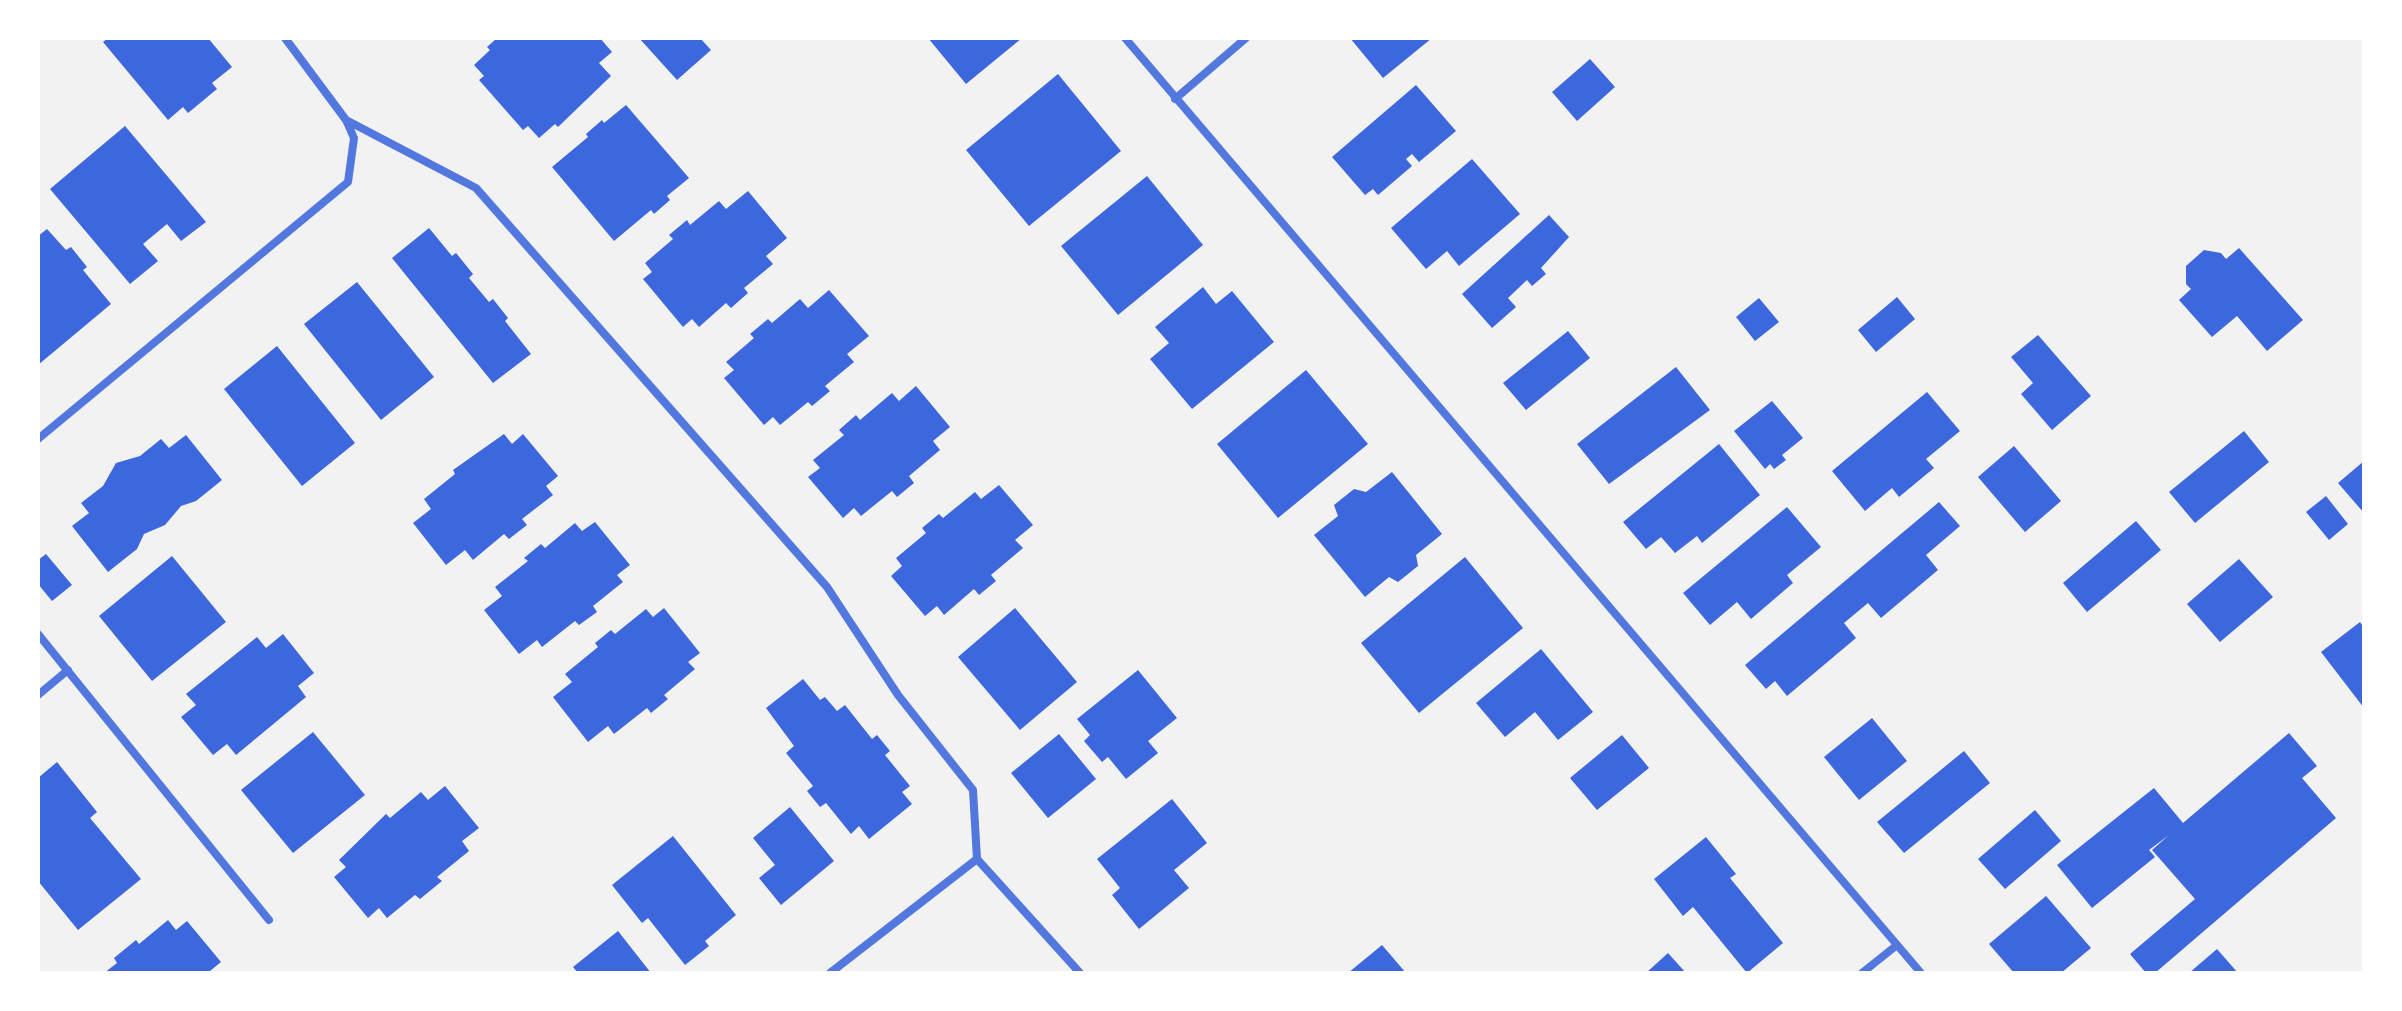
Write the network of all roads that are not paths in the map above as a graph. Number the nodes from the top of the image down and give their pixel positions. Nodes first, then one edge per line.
1 (285, 38) edge
2 (1125, 38) edge
3 (1246, 38) edge
4 (1175, 99) junction
5 (346, 120) junction
6 (38, 439) edge
7 (38, 634) edge
8 (68, 670) junction
9 (38, 695) edge
10 (977, 859) junction
11 (269, 920) dead end
12 (1897, 945) junction
13 (830, 973) edge
14 (1080, 973) edge
15 (1862, 973) edge
16 (1921, 973) edge

1 - 5 street
2 - 4 street
3 - 4 street
4 - 12 street
5 - 6 street
5 - 10 street
7 - 8 street
8 - 9 street
8 - 11 street
10 - 13 street
10 - 14 street
12 - 15 street
12 - 16 street

